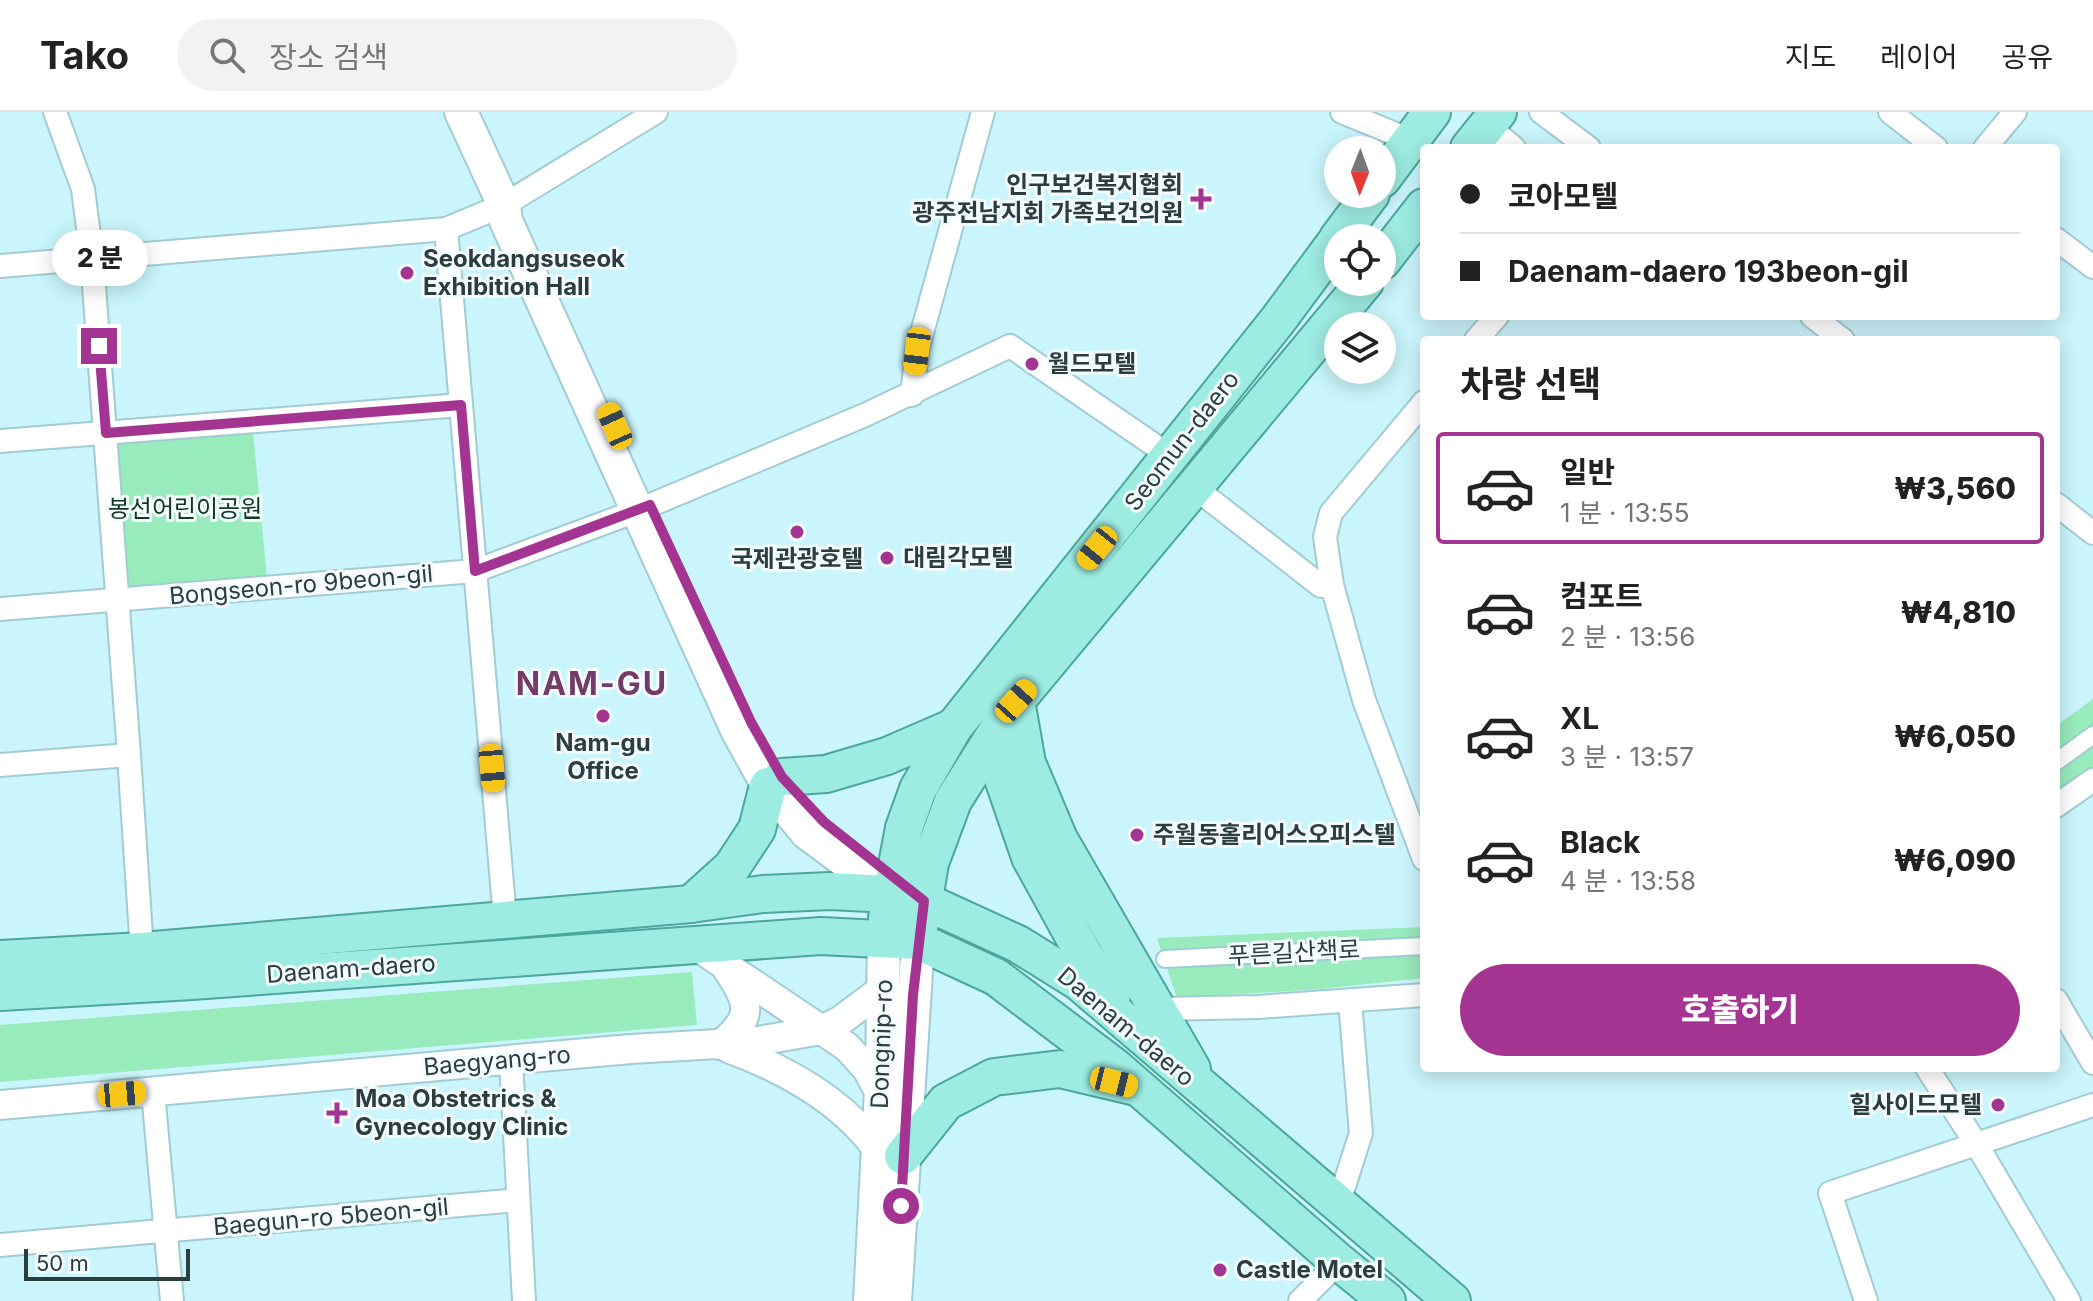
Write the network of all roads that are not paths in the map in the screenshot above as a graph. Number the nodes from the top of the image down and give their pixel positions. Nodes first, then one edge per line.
1 (55, 112) edge
2 (461, 112) edge
3 (656, 112) edge
4 (983, 112) edge
5 (1342, 112) edge
6 (1432, 112) edge
7 (1541, 112) edge
8 (1890, 112) edge
9 (2015, 112) edge
10 (1485, 128) edge
11 (1410, 140) junction
12 (1508, 144) edge
13 (1584, 144) edge
14 (1931, 144) edge
15 (1988, 144) edge
16 (1396, 160) edge
17 (505, 208) junction
18 (1420, 212) edge
19 (446, 229) junction
20 (2060, 242) edge
21 (1396, 243) edge
22 (1324, 256) edge
23 (92, 259) junction
24 (0, 266) edge
25 (2093, 267) edge
26 (1353, 296) edge
27 (1494, 320) edge
28 (1821, 320) edge
29 (1842, 330) edge
30 (1480, 336) edge
31 (912, 395) junction
32 (461, 405) junction
33 (1420, 407) edge
34 (106, 433) junction
35 (0, 441) edge
36 (1170, 456) junction
37 (1195, 488) junction
38 (2060, 507) edge
39 (645, 508) junction
40 (2093, 533) edge
41 (475, 571) junction
42 (1332, 585) junction
43 (116, 600) junction
44 (0, 609) edge
45 (1016, 701) junction
46 (954, 727) junction
47 (997, 732) junction
48 (2093, 735) edge
49 (129, 755) junction
50 (2060, 759) edge
51 (0, 765) edge
52 (2093, 780) edge
53 (775, 781) junction
54 (2060, 803) edge
55 (1420, 848) edge
56 (902, 891) junction
57 (691, 904) junction
58 (505, 919) junction
59 (901, 940) junction
60 (1420, 946) edge
61 (142, 951) junction
62 (707, 951) junction
63 (0, 959) edge
64 (1165, 959) dead end
65 (884, 988) junction
66 (0, 992) edge
67 (1420, 995) edge
68 (1350, 1001) junction
69 (2060, 1007) edge
70 (1152, 1026) junction
71 (821, 1030) junction
72 (720, 1045) junction
73 (511, 1060) junction
74 (2093, 1063) edge
75 (1930, 1072) edge
76 (1141, 1089) junction
77 (153, 1092) junction
78 (881, 1095) junction
79 (0, 1105) edge
80 (2093, 1105) edge
81 (1977, 1145) junction
82 (891, 1153) junction
83 (518, 1200) junction
84 (1338, 1205) junction
85 (165, 1232) junction
86 (0, 1245) edge
87 (1339, 1262) junction
88 (172, 1301) edge
89 (524, 1301) edge
90 (870, 1301) edge
91 (895, 1301) edge
92 (1300, 1301) edge
93 (1387, 1301) edge
94 (1452, 1301) edge
95 (1866, 1301) edge
96 (2069, 1301) edge

1 - 23 street
2 - 17 main road
3 - 17 street
4 - 31 street
5 - 11 street
6 - 11 main road
7 - 13 street
8 - 14 street
9 - 15 street
10 - 12 street
11 - 16 main road
17 - 19 street
17 - 39 main road
18 - 21 main road
19 - 23 street
19 - 32 street
20 - 25 street
22 - 36 main road, Seomun-daero
23 - 24 street
23 - 34 street
26 - 37 main road, Seomun-daero
27 - 30 street
28 - 29 street
31 - 36 street, Bongseon-ro 9beon-gil
31 - 39 street, Bongseon-ro 9beon-gil
32 - 34 street
32 - 41 street
33 - 42 street
34 - 35 street
34 - 43 street
36 - 46 main road, Seomun-daero
37 - 42 street
37 - 45 main road, Seomun-daero
38 - 40 street
39 - 41 street, Bongseon-ro 9beon-gil
39 - 53 main road
41 - 43 street, Bongseon-ro 9beon-gil
41 - 58 street
42 - 55 street
43 - 44 street, Bongseon-ro 9beon-gil
43 - 49 street
45 - 47 main road, Seomun-daero
45 - 70 main road
46 - 53 main road
46 - 56 main road, Seomun-daero
47 - 56 main road, Seomun-daero
47 - 70 main road
48 - 50 street
49 - 51 street
49 - 61 street
52 - 54 street
53 - 56 main road
53 - 57 main road
56 - 57 main road, Daenam-daero
56 - 59 main road, Seomun-daero
56 - 70 main road, Daenam-daero
57 - 58 main road, Daenam-daero
57 - 62 main road
58 - 61 main road, Daenam-daero
59 - 62 main road, Daenam-daero
59 - 65 main road, Dongnip-ro
59 - 76 main road, Daenam-daero
59 - 82 main road, Dongnip-ro
60 - 64 street, 푸른길산책로
61 - 63 main road, Daenam-daero
62 - 66 main road, Daenam-daero
62 - 71 street
62 - 72 street
65 - 71 street, Baegyang-ro
65 - 78 main road, Dongnip-ro
67 - 68 street
68 - 70 street
68 - 84 street
69 - 74 street
70 - 84 main road, Daenam-daero
71 - 72 street, Baegyang-ro
71 - 78 street
72 - 73 street, Baegyang-ro
72 - 82 street, Dongnip-ro
73 - 77 street, Baegyang-ro
73 - 83 street
75 - 81 street
76 - 82 main road
76 - 87 main road, Daenam-daero
77 - 79 street, Baegyang-ro
77 - 85 street
78 - 82 main road, Dongnip-ro
80 - 81 street
81 - 95 street
81 - 96 street
82 - 90 main road, Dongnip-ro
82 - 91 main road, Dongnip-ro
83 - 85 street, Baegun-ro 5beon-gil
83 - 89 street
84 - 94 main road, Daenam-daero
85 - 86 street, Baegun-ro 5beon-gil
85 - 88 street
87 - 92 street
87 - 93 main road, Daenam-daero

